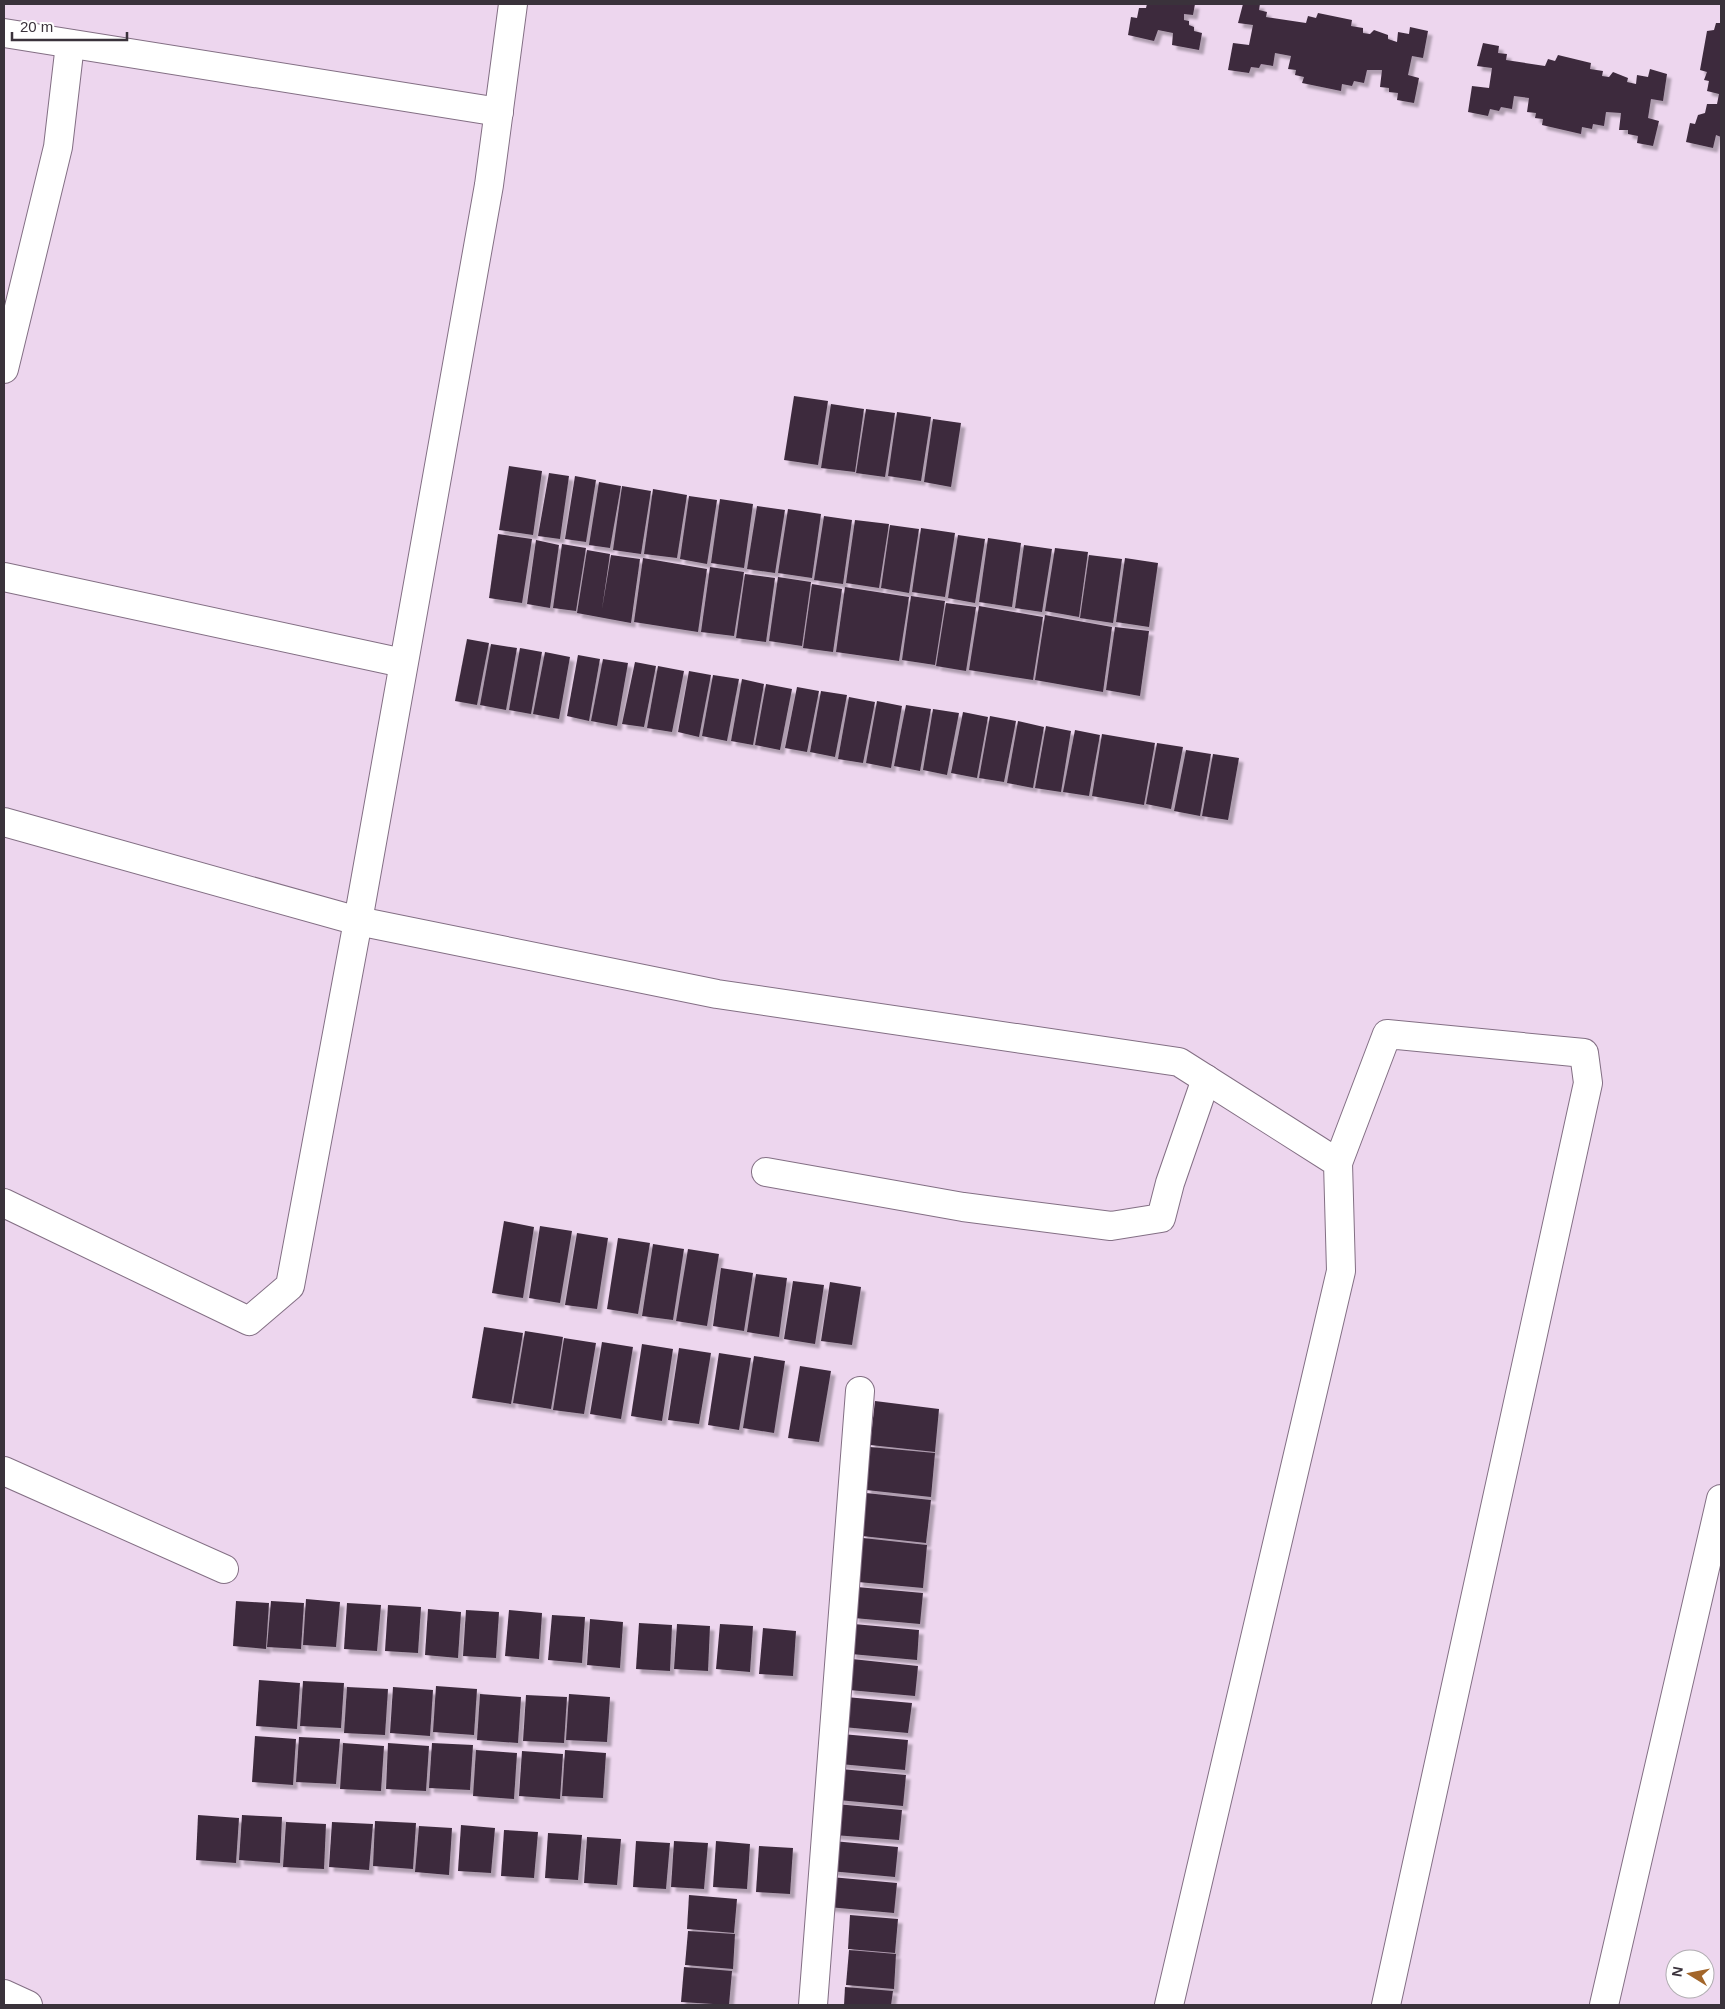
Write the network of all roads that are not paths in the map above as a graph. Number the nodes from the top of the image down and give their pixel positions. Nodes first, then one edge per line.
1 (513, 4) edge
2 (4, 33) edge
3 (70, 44) junction
4 (499, 112) junction
5 (4, 369) edge
6 (4, 576) edge
7 (403, 663) junction
8 (4, 822) edge
9 (358, 921) junction
10 (1206, 1079) junction
11 (1338, 1162) junction
12 (766, 1172) dead end
13 (4, 1203) edge
14 (860, 1391) dead end
15 (4, 1471) edge
16 (1721, 1499) edge
17 (224, 1569) dead end
18 (813, 2005) edge
19 (1169, 2005) edge
20 (1386, 2005) edge
21 (1604, 2005) edge

1 - 4 street
2 - 3 street
3 - 4 street
3 - 5 street
4 - 7 street
6 - 7 street
7 - 9 street
8 - 9 street
9 - 10 street
9 - 13 street
10 - 11 street
10 - 12 street
11 - 19 street
11 - 20 street
14 - 18 street
15 - 17 street
16 - 21 street

